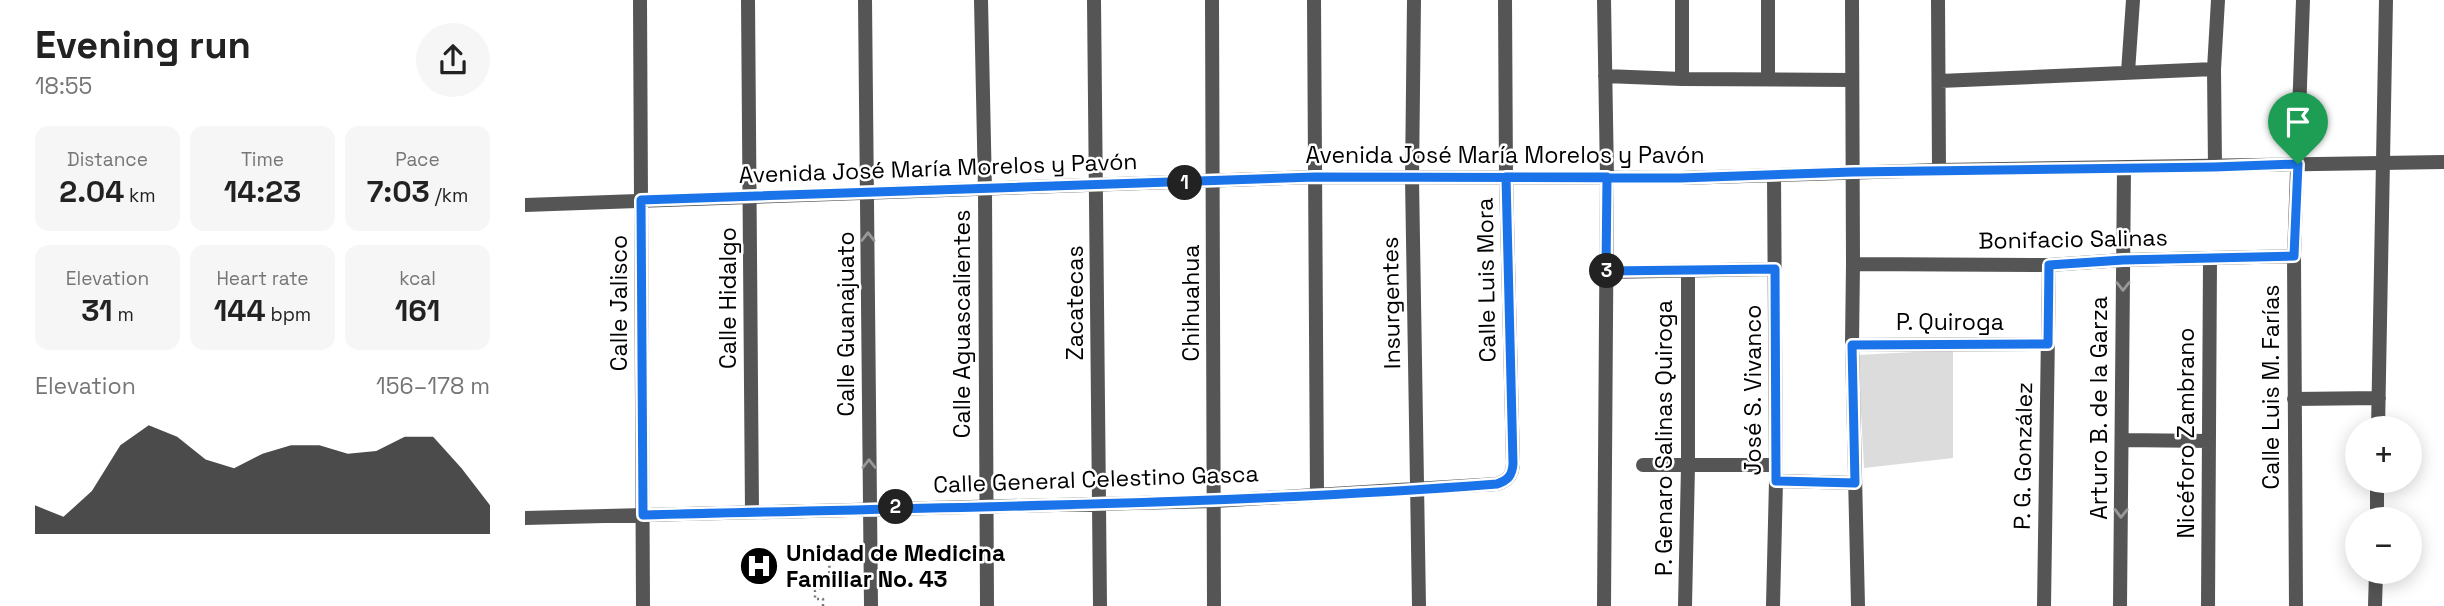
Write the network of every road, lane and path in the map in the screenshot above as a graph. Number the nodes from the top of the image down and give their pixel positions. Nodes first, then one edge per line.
1 (640, 0) edge
2 (748, 0) edge
3 (865, 0) edge
4 (981, 0) edge
5 (1094, 0) edge
6 (1212, 0) edge
7 (1314, 0) edge
8 (1414, 0) edge
9 (1505, 0) edge
10 (1604, 0) edge
11 (1682, 0) edge
12 (1768, 0) edge
13 (1852, 0) edge
14 (1938, 0) edge
15 (2133, 0) edge
16 (2217, 0) edge
17 (2303, 0) edge
18 (2386, 0) edge
19 (2214, 69) junction
20 (2128, 72) junction
21 (1605, 76) junction
22 (1682, 79) junction
23 (1768, 79) junction
24 (1852, 80) junction
25 (1940, 81) junction
26 (2444, 162) edge
27 (2298, 164) junction
28 (2385, 164) junction
29 (2214, 167) junction
30 (2124, 168) junction
31 (1940, 170) junction
32 (1853, 172) junction
33 (1775, 175) junction
34 (1315, 177) junction
35 (1412, 177) junction
36 (1506, 177) junction
37 (1607, 177) junction
38 (1213, 182) junction
39 (1098, 186) junction
40 (985, 190) junction
41 (867, 194) junction
42 (750, 197) junction
43 (641, 200) junction
44 (525, 205) edge
45 (2294, 256) junction
46 (2210, 259) junction
47 (2123, 260) junction
48 (1853, 264) junction
49 (2049, 265) junction
50 (1775, 269) junction
51 (1606, 271) junction
52 (1688, 271) junction
53 (2048, 344) junction
54 (1852, 345) junction
55 (2379, 398) junction
56 (2294, 399) junction
57 (2378, 416) edge
58 (2123, 440) junction
59 (2209, 441) junction
60 (1643, 465) dead end
61 (1776, 465) junction
62 (1688, 466) junction
63 (1512, 474) joint
64 (1776, 481) junction
65 (1855, 483) junction
66 (1416, 490) junction
67 (1317, 494) junction
68 (1215, 501) junction
69 (1099, 503) junction
70 (986, 505) junction
71 (870, 508) junction
72 (752, 512) junction
73 (643, 515) junction
74 (525, 518) edge
75 (830, 545) dead end
76 (2376, 584) edge
77 (809, 591) dead end
78 (815, 591) junction
79 (643, 606) edge
80 (823, 606) edge
81 (871, 606) edge
82 (987, 606) edge
83 (1100, 606) edge
84 (1214, 606) edge
85 (1419, 606) edge
86 (1604, 606) edge
87 (1685, 606) edge
88 (1773, 606) edge
89 (1858, 606) edge
90 (2044, 606) edge
91 (2120, 606) edge
92 (2208, 606) edge
93 (2296, 606) edge
94 (2375, 606) edge

1 - 43 street, Calle Jalisco
2 - 42 street, Calle Hidalgo
3 - 41 street, Calle Guanajuato
4 - 40 street, Calle Aguascalientes
5 - 39 street, Zacatecas
6 - 38 street, Chihuahua
7 - 34 street
8 - 35 street, Insurgentes
9 - 36 street, Calle Luis Mora
10 - 21 street
11 - 22 street
12 - 23 street
13 - 24 street
14 - 25 street
15 - 20 street
16 - 19 street
17 - 27 street, Calle Luis M. Farías
18 - 28 street
19 - 20 street
19 - 29 street
20 - 25 street
21 - 22 street
21 - 37 street
22 - 23 street
23 - 24 street
24 - 32 street
25 - 31 street
26 - 28 street, Avenida José María Morelos y Pavón
27 - 28 street, Avenida José María Morelos y Pavón
27 - 29 street, Avenida José María Morelos y Pavón
27 - 45 street, Calle Luis M. Farías
28 - 55 street
29 - 30 street, Avenida José María Morelos y Pavón
30 - 31 street, Avenida José María Morelos y Pavón
30 - 47 street, Arturo B. de la Garza
31 - 32 street, Avenida José María Morelos y Pavón
32 - 33 street, Avenida José María Morelos y Pavón
32 - 48 street
33 - 37 street, Avenida José María Morelos y Pavón
33 - 50 street, José S. Vivanco
34 - 35 street, Avenida José María Morelos y Pavón
34 - 38 street, Avenida José María Morelos y Pavón
34 - 67 street
35 - 36 street, Avenida José María Morelos y Pavón
35 - 66 street, Insurgentes
36 - 37 street, Avenida José María Morelos y Pavón
36 - 63 street, Calle Luis Mora
37 - 51 street
38 - 39 street, Avenida José María Morelos y Pavón
38 - 68 street, Chihuahua
39 - 40 street, Avenida José María Morelos y Pavón
39 - 69 street, Zacatecas
40 - 41 street, Avenida José María Morelos y Pavón
40 - 70 street, Calle Aguascalientes
41 - 42 street, Avenida José María Morelos y Pavón
71 -> 41 street, Calle Guanajuato
42 - 43 street, Avenida José María Morelos y Pavón
42 - 72 street, Calle Hidalgo
43 - 44 street, Avenida José María Morelos y Pavón
43 - 73 street, Calle Jalisco
45 - 46 street, Bonifacio Salinas
45 - 56 street, Calle Luis M. Farías
46 - 47 street, Bonifacio Salinas
46 - 59 street, Nicéforo Zambrano
47 - 49 street, Bonifacio Salinas
47 -> 58 street, Arturo B. de la Garza
48 - 49 street, Bonifacio Salinas
48 - 54 street
49 - 53 street, P. G. González
50 - 52 street
50 - 61 street, José S. Vivanco
51 - 52 street
51 - 86 street
52 - 62 street, P. Genaro Salinas Quiroga
53 - 54 street, P. Quiroga
53 - 90 street, P. G. González
54 - 65 street
55 - 56 street
55 - 57 street
56 - 93 street, Calle Luis M. Farías
58 - 59 street
58 -> 91 street, Arturo B. de la Garza
59 - 92 street, Nicéforo Zambrano
60 - 62 street
61 - 62 street
61 - 64 street, José S. Vivanco
62 - 87 street, P. Genaro Salinas Quiroga
63 - 66 street, Calle General Celestino Gasca
64 - 65 street
64 - 88 street, José S. Vivanco
65 - 89 street
66 - 67 street, Calle General Celestino Gasca
66 - 85 street, Insurgentes
67 - 68 street, Calle General Celestino Gasca
68 - 69 street, Calle General Celestino Gasca
68 - 84 street, Chihuahua
69 - 70 street, Calle General Celestino Gasca
69 - 83 street, Zacatecas
70 - 71 street, Calle General Celestino Gasca
70 - 82 street, Calle Aguascalientes
71 - 72 street, Calle General Celestino Gasca
71 - 81 street, Calle Guanajuato
72 - 73 street, Calle General Celestino Gasca
73 - 74 street, Calle General Celestino Gasca
73 - 79 street, Calle Jalisco
75 - 78 path
76 - 94 street
77 - 78 path
78 - 80 path

